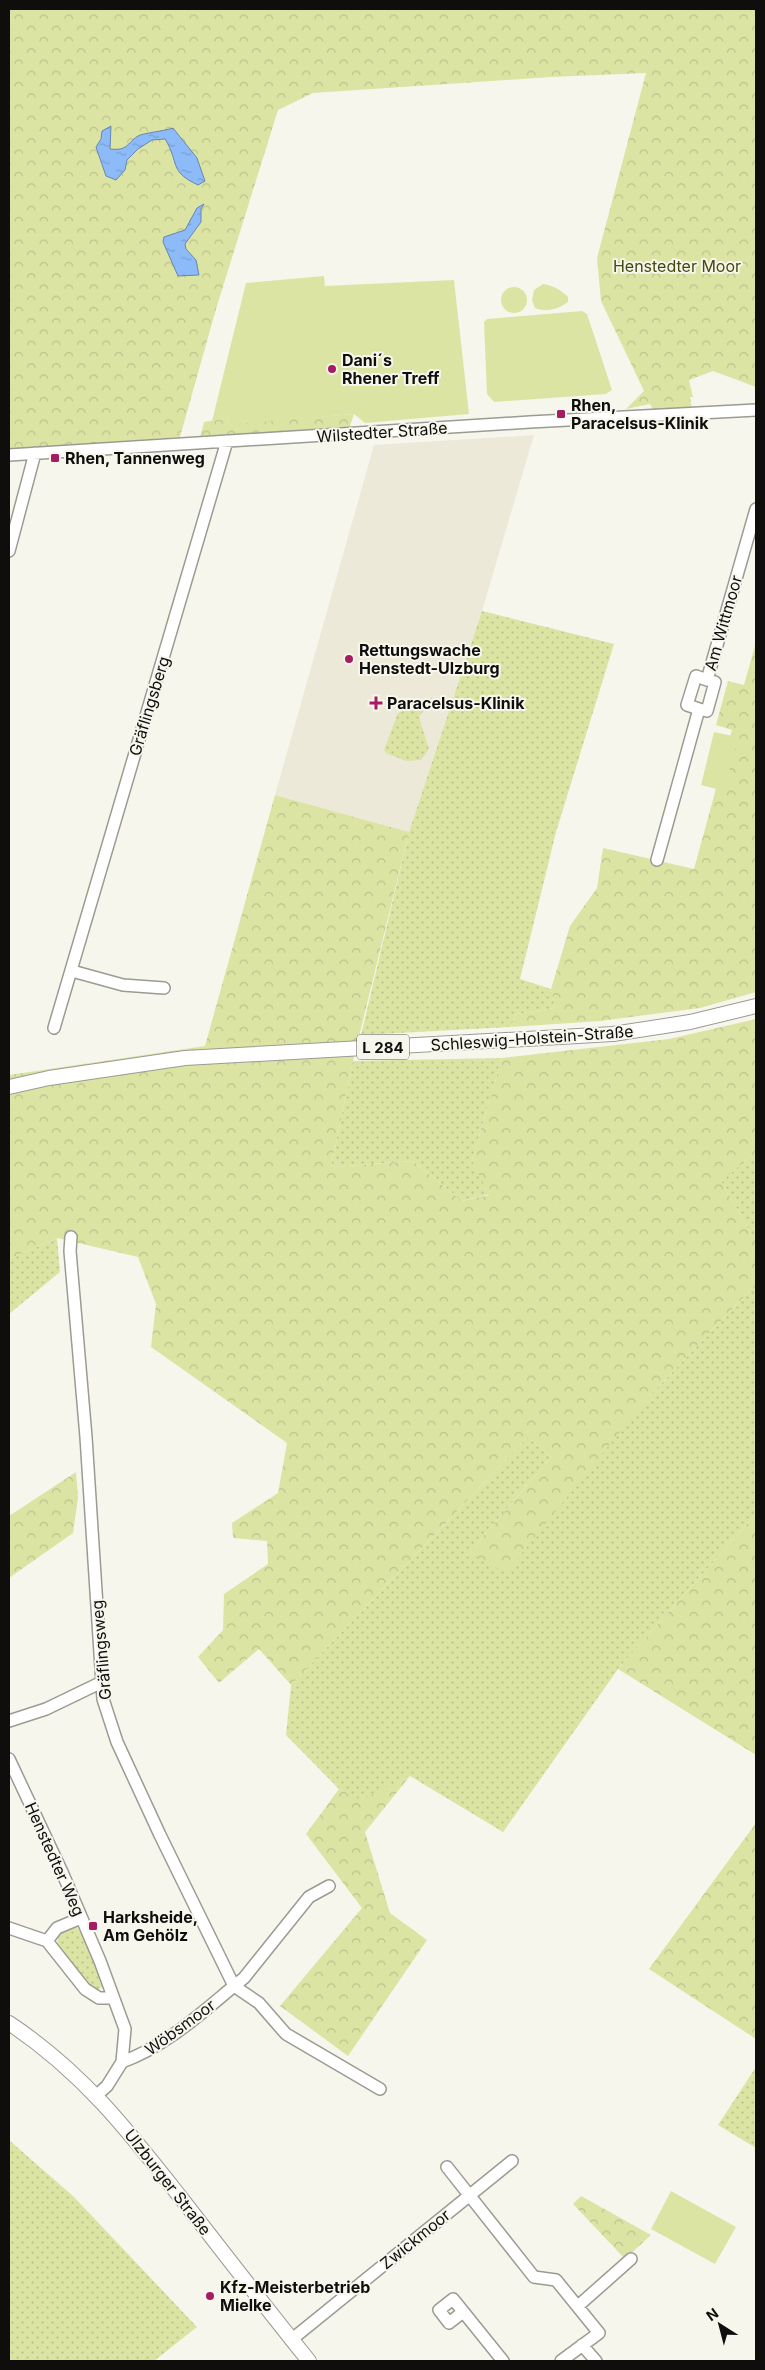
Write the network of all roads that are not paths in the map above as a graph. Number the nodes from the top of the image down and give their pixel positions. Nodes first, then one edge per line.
1 (756, 410) edge
2 (227, 441) junction
3 (35, 454) junction
4 (9, 455) edge
5 (756, 509) edge
6 (9, 552) edge
7 (707, 680) junction
8 (699, 709) junction
9 (657, 860) dead end
10 (72, 972) junction
11 (164, 988) dead end
12 (756, 1006) edge
13 (54, 1028) dead end
14 (9, 1088) edge
15 (71, 1237) dead end
16 (102, 1682) junction
17 (9, 1721) edge
18 (9, 1759) edge
19 (329, 1886) dead end
20 (81, 1918) junction
21 (9, 1928) edge
22 (47, 1941) junction
23 (234, 1986) junction
24 (113, 1998) junction
25 (9, 2023) edge
26 (122, 2062) junction
27 (380, 2089) dead end
28 (97, 2096) junction
29 (512, 2162) dead end
30 (447, 2167) dead end
31 (470, 2196) junction
32 (631, 2259) dead end
33 (578, 2306) junction
34 (463, 2312) dead end
35 (291, 2340) junction
36 (582, 2345) junction
37 (309, 2361) edge
38 (503, 2361) edge
39 (561, 2361) edge
40 (596, 2361) edge

1 - 2 street, Wilstedter Straße
2 - 3 street, Wilstedter Straße
2 - 10 street, Gräflingsberg
3 - 4 street, Wilstedter Straße
3 - 6 street
5 - 7 street, Am Wittmoor
7 - 8 street, Am Wittmoor
7 - 8 street, Am Wittmoor
8 - 9 street, Am Wittmoor
10 - 11 street
10 - 13 street, Gräflingsberg
12 - 14 main road, Schleswig-Holstein-Straße / L 284
15 - 16 street, Gräflingsweg
16 - 17 street
16 - 23 street, Gräflingsweg
18 - 20 street, Henstedter Weg
19 - 23 street
20 - 22 street
20 - 24 street, Henstedter Weg
21 - 22 street
22 - 24 street
23 - 26 street, Wöbsmoor
23 - 27 street
24 - 26 street, Henstedter Weg
25 - 28 main road, Ulzburger Straße
26 - 28 street, Henstedter Weg
28 - 35 main road, Ulzburger Straße
29 - 31 street, Zwickmoor
30 - 31 street
31 - 33 street
31 - 35 street, Zwickmoor
32 - 33 street
33 - 36 street
34 - 38 street
35 - 37 main road, Ulzburger Straße
36 - 39 street
36 - 40 street

